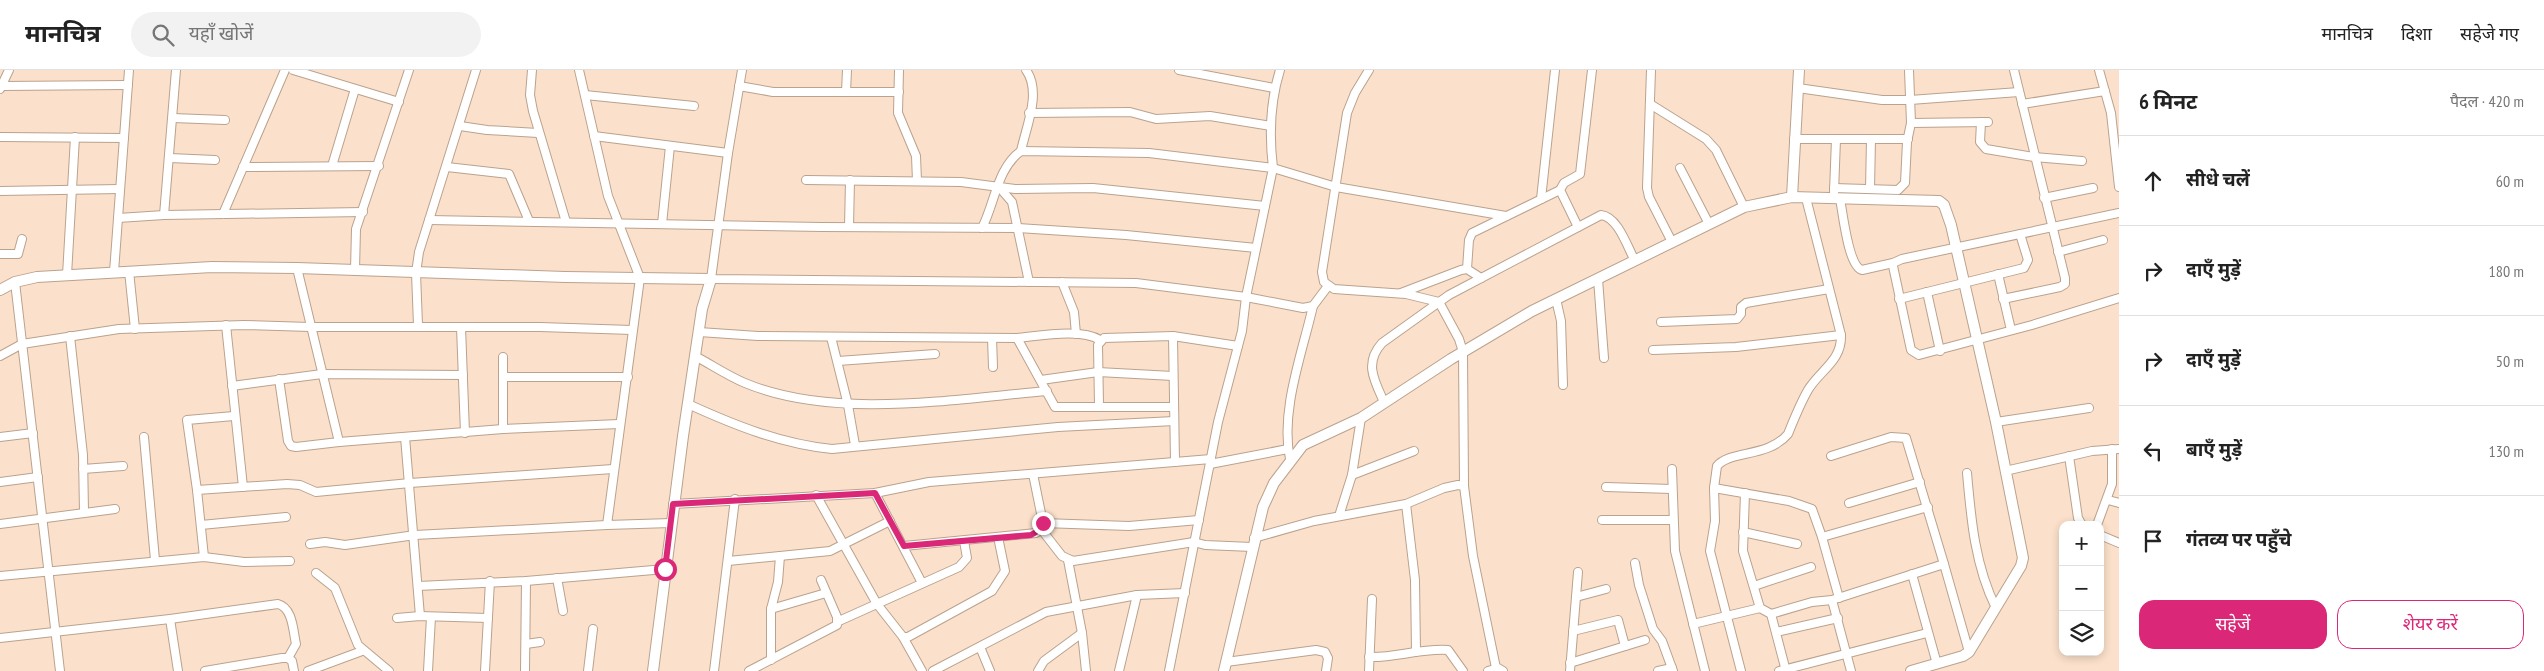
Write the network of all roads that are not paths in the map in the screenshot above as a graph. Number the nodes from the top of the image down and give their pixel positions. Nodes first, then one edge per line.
1 (9, 70) edge
2 (129, 70) edge
3 (176, 70) edge
4 (285, 70) edge
5 (293, 70) edge
6 (409, 70) edge
7 (476, 70) edge
8 (532, 70) edge
9 (578, 70) edge
10 (742, 70) edge
11 (847, 70) edge
12 (899, 70) edge
13 (1026, 70) edge
14 (1179, 70) edge
15 (1280, 70) edge
16 (1369, 70) edge
17 (1555, 70) edge
18 (1592, 70) edge
19 (1651, 70) edge
20 (1799, 70) edge
21 (1910, 70) edge
22 (1914, 70) edge
23 (2014, 70) edge
24 (2099, 70) edge
25 (128, 85) junction
26 (739, 86) junction
27 (1, 87) edge
28 (1274, 88) junction
29 (1798, 88) junction
30 (356, 89) junction
31 (846, 92) junction
32 (899, 92) junction
33 (2018, 92) junction
34 (2105, 92) junction
35 (585, 95) junction
36 (1910, 100) junction
37 (399, 102) junction
38 (1650, 104) junction
39 (2022, 104) junction
40 (694, 106) dead end
41 (1029, 114) junction
42 (173, 118) junction
43 (225, 120) dead end
44 (1911, 123) junction
45 (460, 126) junction
46 (1271, 126) junction
47 (538, 133) junction
48 (594, 136) junction
49 (0, 137) edge
50 (75, 137) junction
51 (124, 138) junction
52 (1794, 139) junction
53 (1836, 139) junction
54 (1871, 139) junction
55 (1908, 139) junction
56 (670, 146) junction
57 (1021, 151) junction
58 (728, 153) junction
59 (2034, 157) junction
60 (170, 158) junction
61 (215, 160) dead end
62 (2082, 161) dead end
63 (243, 166) junction
64 (332, 166) junction
65 (379, 166) junction
66 (448, 167) junction
67 (1273, 168) junction
68 (1680, 168) dead end
69 (806, 180) dead end
70 (850, 180) junction
71 (917, 181) junction
72 (999, 187) junction
73 (1336, 187) junction
74 (2119, 187) edge
75 (2093, 188) dead end
76 (120, 189) junction
77 (1870, 189) junction
78 (1560, 190) junction
79 (0, 191) edge
80 (74, 191) junction
81 (1836, 195) junction
82 (1792, 197) junction
83 (1806, 198) junction
84 (2044, 198) junction
85 (1541, 199) junction
86 (1265, 206) junction
87 (1744, 206) junction
88 (363, 212) junction
89 (2119, 213) edge
90 (164, 214) junction
91 (223, 214) junction
92 (1506, 216) junction
93 (118, 218) junction
94 (429, 220) junction
95 (529, 222) junction
96 (566, 222) junction
97 (617, 223) junction
98 (662, 224) junction
99 (1709, 224) junction
100 (718, 225) junction
101 (1578, 227) junction
102 (2052, 227) junction
103 (849, 228) junction
104 (982, 228) junction
105 (1018, 228) junction
106 (2020, 234) junction
107 (22, 239) dead end
108 (2103, 240) dead end
109 (1672, 242) junction
110 (1256, 248) junction
111 (1956, 248) junction
112 (2058, 252) junction
113 (0, 254) edge
114 (1635, 261) junction
115 (1894, 263) junction
116 (297, 268) junction
117 (1467, 269) junction
118 (354, 270) junction
119 (130, 271) junction
120 (114, 272) junction
121 (416, 273) junction
122 (1998, 274) junction
123 (67, 275) junction
124 (640, 278) junction
125 (1481, 278) junction
126 (711, 279) junction
127 (1598, 279) junction
128 (15, 282) junction
129 (1029, 282) junction
130 (1062, 282) junction
131 (1964, 282) junction
132 (1328, 286) junction
133 (1829, 289) junction
134 (0, 290) edge
135 (1927, 292) junction
136 (1399, 294) junction
137 (1246, 297) junction
138 (2119, 298) edge
139 (1556, 299) junction
140 (1899, 299) junction
141 (2003, 299) junction
142 (1439, 302) junction
143 (1313, 306) junction
144 (1661, 322) dead end
145 (226, 325) junction
146 (418, 326) junction
147 (310, 327) junction
148 (461, 327) junction
149 (135, 328) junction
150 (632, 330) junction
151 (2011, 330) junction
152 (699, 332) junction
153 (1076, 334) junction
154 (1841, 335) junction
155 (70, 336) junction
156 (1172, 336) junction
157 (831, 337) junction
158 (992, 338) junction
159 (1017, 338) junction
160 (1976, 338) junction
161 (1100, 340) junction
162 (22, 344) junction
163 (1238, 346) junction
164 (1654, 350) dead end
165 (1940, 351) junction
166 (1463, 352) junction
167 (935, 354) dead end
168 (0, 356) edge
169 (695, 356) junction
170 (503, 357) dead end
171 (1604, 358) dead end
172 (838, 361) junction
173 (993, 367) dead end
174 (1098, 372) junction
175 (322, 374) junction
176 (463, 376) junction
177 (1173, 376) junction
178 (503, 377) junction
179 (628, 377) junction
180 (279, 379) junction
181 (1041, 380) junction
182 (232, 386) junction
183 (1563, 386) dead end
184 (1047, 391) junction
185 (1384, 402) junction
186 (688, 404) junction
187 (848, 405) junction
188 (1099, 406) junction
189 (1174, 407) junction
190 (2089, 408) dead end
191 (234, 416) junction
192 (1362, 418) junction
193 (1174, 421) junction
194 (1996, 422) junction
195 (619, 424) junction
196 (504, 429) junction
197 (465, 432) junction
198 (33, 433) junction
199 (0, 437) edge
200 (144, 437) dead end
201 (405, 437) junction
202 (339, 442) junction
203 (855, 445) junction
204 (2115, 449) edge
205 (1414, 451) dead end
206 (1289, 454) junction
207 (1831, 456) dead end
208 (2069, 456) junction
209 (1210, 461) junction
210 (1175, 462) junction
211 (123, 466) dead end
212 (83, 469) junction
213 (613, 469) junction
214 (1672, 469) dead end
215 (2005, 471) junction
216 (1967, 473) dead end
217 (1034, 474) junction
218 (1352, 475) junction
219 (38, 477) junction
220 (0, 482) edge
221 (1920, 482) junction
222 (410, 483) junction
223 (243, 486) junction
224 (1464, 486) junction
225 (1606, 487) dead end
226 (1714, 488) junction
227 (1672, 489) junction
228 (197, 490) junction
229 (875, 493) junction
230 (1745, 493) junction
231 (816, 496) junction
232 (735, 499) junction
233 (2108, 500) junction
234 (1849, 503) dead end
235 (2119, 503) edge
236 (673, 504) junction
237 (1406, 504) junction
238 (1928, 507) junction
239 (115, 509) dead end
240 (84, 512) junction
241 (1339, 516) junction
242 (286, 517) dead end
243 (43, 518) junction
244 (1198, 520) junction
245 (1602, 520) dead end
246 (1673, 520) junction
247 (890, 521) junction
248 (2080, 521) edge
249 (2099, 521) edge
250 (671, 523) junction
251 (0, 524) edge
252 (201, 525) junction
253 (607, 525) junction
254 (1042, 526) junction
255 (1743, 532) junction
256 (415, 536) junction
257 (998, 537) junction
258 (1822, 537) junction
259 (2104, 537) edge
260 (964, 541) junction
261 (1194, 542) junction
262 (1253, 542) junction
263 (2119, 543) edge
264 (310, 544) dead end
265 (843, 544) junction
266 (1797, 544) dead end
267 (904, 546) junction
268 (780, 556) junction
269 (204, 557) junction
270 (155, 560) junction
271 (1068, 560) junction
272 (290, 561) dead end
273 (728, 561) junction
274 (1635, 563) dead end
275 (1944, 564) junction
276 (1811, 567) dead end
277 (665, 569) junction
278 (48, 571) junction
279 (1578, 572) dead end
280 (316, 573) dead end
281 (1912, 574) junction
282 (0, 576) edge
283 (557, 578) junction
284 (821, 580) dead end
285 (526, 581) junction
286 (490, 582) junction
287 (922, 583) junction
288 (418, 586) junction
289 (1754, 586) junction
290 (1606, 589) dead end
291 (1185, 592) junction
292 (826, 593) junction
293 (1137, 595) junction
294 (1576, 597) junction
295 (1372, 599) dead end
296 (1836, 599) junction
297 (877, 604) junction
298 (1077, 606) junction
299 (1760, 608) junction
300 (1996, 608) junction
301 (772, 609) junction
302 (563, 611) dead end
303 (1771, 614) junction
304 (420, 616) junction
305 (431, 617) junction
306 (1728, 617) junction
307 (397, 618) dead end
308 (488, 618) junction
309 (1838, 618) junction
310 (170, 619) junction
311 (839, 622) junction
312 (1693, 624) junction
313 (593, 629) dead end
314 (55, 631) junction
315 (1573, 631) junction
316 (1776, 632) junction
317 (1082, 633) junction
318 (1927, 633) junction
319 (903, 637) junction
320 (0, 638) edge
321 (1645, 640) dead end
322 (540, 642) dead end
323 (526, 644) junction
324 (1625, 646) junction
325 (980, 648) junction
326 (362, 651) junction
327 (1416, 652) junction
328 (1969, 652) junction
329 (1847, 654) junction
330 (1369, 657) junction
331 (288, 658) junction
332 (771, 660) junction
333 (1942, 666) edge
334 (328, 667) edge
335 (1225, 667) edge
336 (1570, 667) edge
337 (939, 670) edge
338 (1496, 670) edge
339 (1673, 670) edge
340 (1783, 670) edge
341 (60, 671) edge
342 (178, 671) edge
343 (205, 671) edge
344 (294, 671) edge
345 (308, 671) edge
346 (389, 671) edge
347 (428, 671) edge
348 (485, 671) edge
349 (525, 671) edge
350 (588, 671) edge
351 (653, 671) edge
352 (714, 671) edge
353 (749, 671) edge
354 (922, 671) edge
355 (990, 671) edge
356 (1038, 671) edge
357 (1086, 671) edge
358 (1119, 671) edge
359 (1169, 671) edge
360 (1326, 671) edge
361 (1369, 671) edge
362 (1463, 671) edge
363 (1658, 671) edge
364 (1705, 671) edge
365 (1741, 671) edge
366 (1852, 671) edge
367 (1912, 671) edge

1 - 27 street
2 - 25 street
3 - 42 street
4 - 63 street
5 - 30 street
6 - 37 street
7 - 45 street
8 - 47 street
9 - 35 street
10 - 26 street
11 - 31 street
12 - 32 street
13 - 41 street
14 - 28 street
15 - 28 street
16 - 73 street
17 - 85 street
18 - 78 street
19 - 38 street
20 - 29 street
21 - 22 street
21 - 36 street
23 - 33 street
24 - 34 street
25 - 27 street
25 - 51 street
26 - 31 street
26 - 58 street
28 - 46 street
29 - 36 street
29 - 52 street
30 - 37 street
30 - 64 street
31 - 32 street
32 - 71 street
33 - 36 street
33 - 39 street
34 - 39 street
34 - 74 street
35 - 40 street
35 - 48 street
36 - 44 street
37 - 65 street
38 - 87 street
38 - 109 street
39 - 59 street
41 - 46 street
41 - 57 street
42 - 43 street
42 - 60 street
44 - 55 street
44 - 59 street
45 - 47 street
45 - 66 street
46 - 67 street
47 - 96 street
48 - 56 street
48 - 97 street
49 - 50 street
50 - 51 street
50 - 80 street
51 - 76 street
52 - 53 street
52 - 82 street
53 - 54 street
53 - 81 street
54 - 55 street
54 - 77 street
55 - 77 street
56 - 58 street
56 - 98 street
57 - 67 street
57 - 72 street
58 - 100 street
59 - 62 street
59 - 84 street
60 - 61 street
60 - 90 street
63 - 64 street
63 - 91 street
64 - 65 street
65 - 88 street
66 - 94 street
66 - 95 street
67 - 73 street
67 - 86 street
68 - 99 street
69 - 70 street
70 - 71 street
70 - 103 street
71 - 72 street
72 - 86 street
72 - 104 street
72 - 105 street
73 - 92 street
73 - 132 street
75 - 84 street
76 - 80 street
76 - 93 street
77 - 81 street
78 - 85 street
78 - 101 street
79 - 80 street
80 - 123 street
81 - 83 street
81 - 111 street
81 - 115 street
82 - 83 street
82 - 87 street
83 - 133 street
84 - 102 street
85 - 92 street
86 - 110 street
87 - 99 street
88 - 91 street
88 - 118 street
89 - 102 street
90 - 91 street
90 - 93 street
92 - 117 street
93 - 120 street
94 - 95 street
94 - 121 street
95 - 96 street
96 - 97 street
97 - 98 street
97 - 124 street
98 - 100 street
99 - 109 street
100 - 103 street
100 - 126 street
101 - 114 street
101 - 125 street
102 - 106 street
102 - 112 street
103 - 104 street
104 - 105 street
105 - 110 street
105 - 129 street
106 - 111 street
106 - 122 street
107 - 113 street
108 - 112 street
109 - 114 street
110 - 137 street
111 - 115 street
111 - 131 street
112 - 141 street
114 - 127 street
115 - 140 street
116 - 118 street
116 - 119 street
116 - 147 street
117 - 125 street
117 - 136 street
118 - 121 street
119 - 120 street
119 - 149 street
120 - 123 street
121 - 124 street
121 - 146 street
122 - 131 street
122 - 141 street
123 - 128 street
124 - 126 street
124 - 150 street
125 - 142 street
126 - 129 street
126 - 152 street
127 - 139 street
127 - 171 street
128 - 134 street
128 - 162 street
129 - 130 street
130 - 137 street
130 - 153 street
131 - 135 street
131 - 160 street
132 - 136 street
132 - 143 street
133 - 144 street
133 - 154 street
135 - 140 street
135 - 165 street
136 - 142 street
137 - 143 street
137 - 163 street
138 - 151 street
139 - 166 street
139 - 183 street
140 - 165 street
141 - 151 street
142 - 166 street
142 - 185 street
143 - 206 street
145 - 147 street
145 - 149 street
145 - 182 street
146 - 147 street
146 - 148 street
147 - 175 street
148 - 150 street
148 - 176 street
149 - 155 street
150 - 179 street
151 - 160 street
152 - 157 street
152 - 169 street
153 - 159 street
153 - 161 street
154 - 164 street
154 - 226 street
155 - 162 street
155 - 212 street
156 - 161 street
156 - 163 street
156 - 177 street
157 - 158 street
157 - 172 street
158 - 159 street
158 - 173 street
159 - 181 street
160 - 165 street
160 - 194 street
161 - 174 street
162 - 168 street
162 - 198 street
163 - 209 street
166 - 185 street
166 - 224 street
167 - 172 street
169 - 186 street
169 - 187 street
170 - 178 street
172 - 187 street
174 - 177 street
174 - 181 street
174 - 188 street
175 - 176 street
175 - 180 street
175 - 202 street
176 - 197 street
177 - 189 street
178 - 179 street
178 - 196 street
179 - 195 street
180 - 182 street
180 - 202 street
181 - 184 street
182 - 191 street
184 - 187 street
184 - 188 street
185 - 192 street
186 - 203 street
186 - 236 street
187 - 203 street
188 - 189 street
189 - 193 street
190 - 194 street
191 - 223 street
191 - 228 street
192 - 206 street
192 - 218 street
193 - 203 street
193 - 210 street
194 - 215 street
195 - 196 street
195 - 213 street
196 - 197 street
197 - 201 street
198 - 199 street
198 - 219 street
200 - 270 street
201 - 202 street
201 - 222 street
204 - 208 street
204 - 233 street
205 - 218 street
206 - 209 street
206 - 262 street
207 - 221 street
208 - 215 street
208 - 248 street
209 - 210 street
209 - 244 street
210 - 217 street
211 - 212 street
212 - 240 street
213 - 222 street
213 - 253 street
214 - 227 street
215 - 300 street
216 - 300 street
217 - 229 street
217 - 254 street
218 - 241 street
219 - 220 street
219 - 243 street
221 - 234 street
221 - 238 street
222 - 223 street
222 - 256 street
223 - 228 street
224 - 237 street
224 - 338 street
225 - 227 street
226 - 230 street
226 - 306 street
227 - 246 street
228 - 252 street
229 - 231 street
229 - 247 street
230 - 255 street
230 - 258 street
231 - 232 street
231 - 265 street
232 - 236 street
232 - 273 street
233 - 235 street
233 - 249 street
236 - 250 street
237 - 241 street
237 - 327 street
238 - 258 street
238 - 275 street
239 - 240 street
240 - 243 street
241 - 262 street
242 - 252 street
243 - 251 street
243 - 278 street
244 - 254 street
244 - 261 street
245 - 246 street
246 - 312 street
247 - 265 street
247 - 267 street
250 - 253 street
250 - 277 street
252 - 269 street
253 - 256 street
254 - 257 street
254 - 271 street
255 - 266 street
255 - 289 street
256 - 264 street
256 - 288 street
257 - 260 street
257 - 319 street
258 - 296 street
259 - 263 street
260 - 267 street
260 - 287 street
261 - 262 street
261 - 271 street
261 - 291 street
262 - 335 street
265 - 268 street
265 - 297 street
267 - 287 street
268 - 273 street
268 - 301 street
269 - 270 street
269 - 272 street
270 - 278 street
271 - 298 street
273 - 352 street
274 - 339 street
275 - 281 street
275 - 328 street
276 - 289 street
277 - 283 street
277 - 351 street
278 - 282 street
278 - 314 street
279 - 294 street
280 - 326 street
281 - 296 street
281 - 318 street
283 - 285 street
283 - 302 street
284 - 292 street
285 - 286 street
285 - 323 street
286 - 288 street
286 - 308 street
287 - 297 street
288 - 304 street
289 - 299 street
290 - 294 street
291 - 293 street
291 - 359 street
292 - 301 street
292 - 311 street
293 - 298 street
293 - 358 street
294 - 315 street
295 - 330 street
296 - 303 street
296 - 309 street
297 - 311 street
297 - 319 street
298 - 317 street
298 - 325 street
299 - 303 street
299 - 306 street
300 - 328 street
301 - 332 street
303 - 316 street
304 - 305 street
304 - 307 street
305 - 308 street
305 - 347 street
306 - 312 street
306 - 365 street
308 - 348 street
309 - 316 street
309 - 329 street
310 - 314 street
310 - 331 street
310 - 342 street
311 - 332 street
312 - 364 street
313 - 350 street
314 - 320 street
314 - 341 street
315 - 324 street
315 - 336 street
316 - 340 street
317 - 356 street
317 - 357 street
318 - 329 street
318 - 333 street
319 - 354 street
321 - 324 street
322 - 323 street
323 - 349 street
324 - 336 street
325 - 337 street
325 - 355 street
326 - 334 street
326 - 346 street
327 - 330 street
327 - 362 street
328 - 333 street
329 - 340 street
329 - 366 street
330 - 361 street
331 - 343 street
331 - 344 street
332 - 353 street
333 - 367 street
334 - 345 street
335 - 360 street
339 - 363 street

